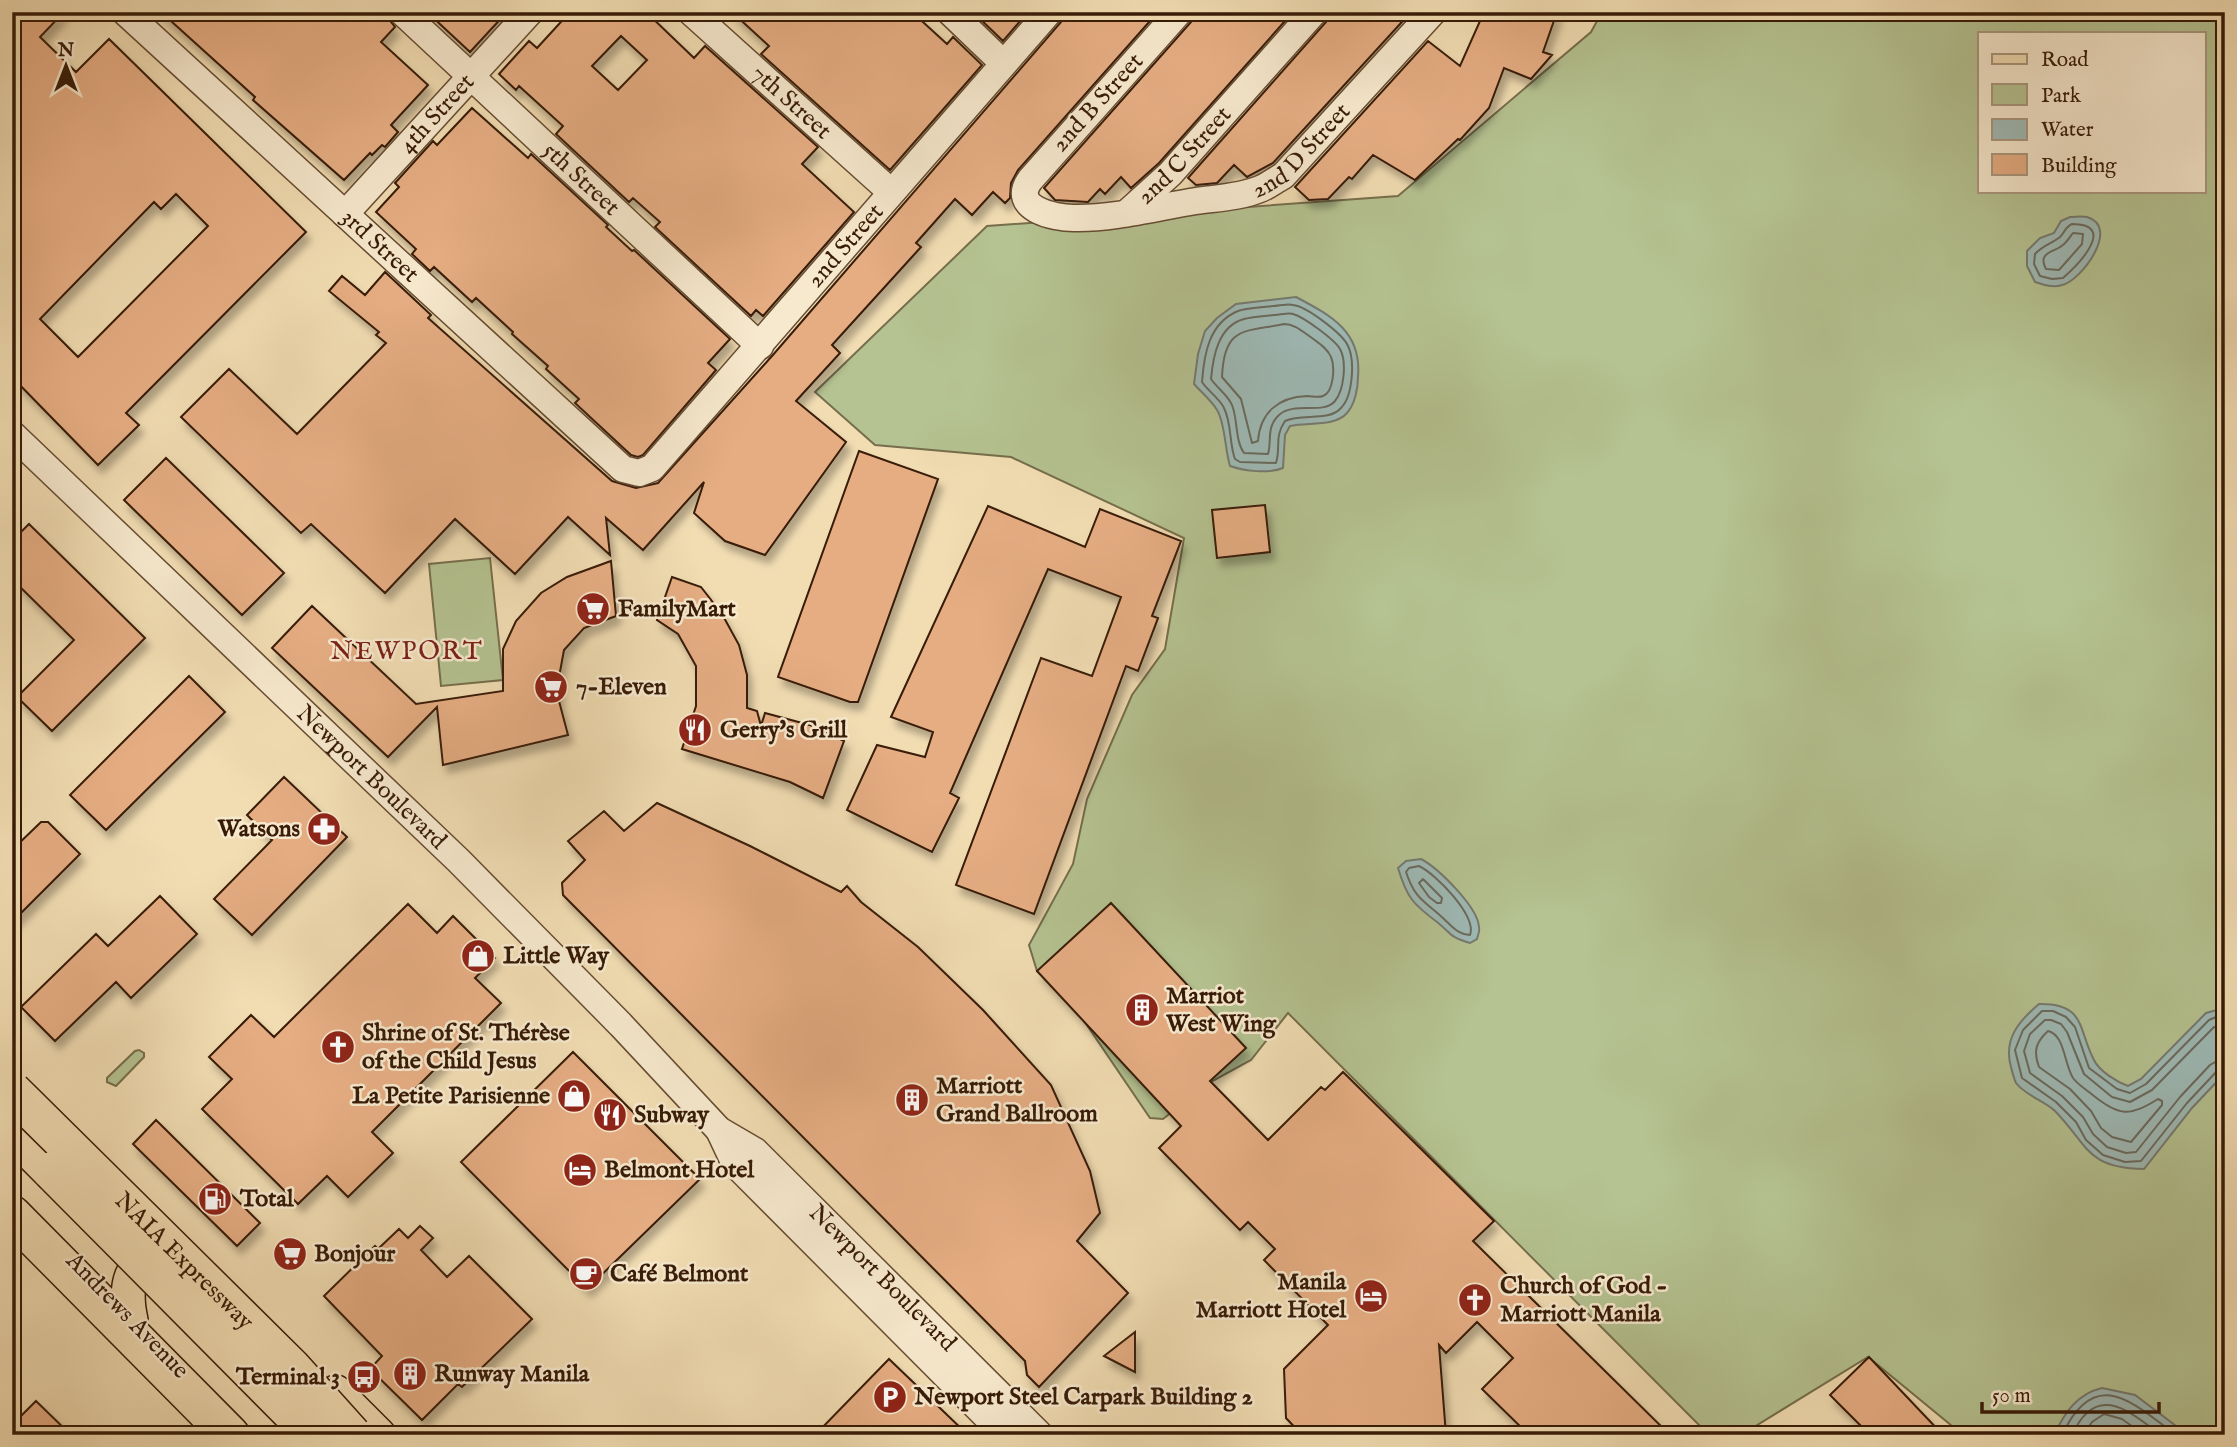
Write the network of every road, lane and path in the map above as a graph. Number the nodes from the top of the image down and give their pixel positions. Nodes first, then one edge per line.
1 (125, 12) edge
2 (402, 12) edge
3 (530, 12) edge
4 (691, 12) edge
5 (950, 12) edge
6 (1049, 12) edge
7 (1179, 12) edge
8 (1314, 12) edge
9 (1433, 12) edge
10 (1003, 63) junction
11 (471, 76) junction
12 (891, 192) junction
13 (1024, 196) joint
14 (1128, 212) junction
15 (345, 214) junction
16 (760, 346) junction
17 (12, 434) edge
18 (639, 473) joint
19 (12, 1071) edge
20 (12, 1091) edge
21 (719, 1130) junction
22 (12, 1131) edge
23 (12, 1158) edge
24 (12, 1197) edge
25 (12, 1215) edge
26 (198, 1253) junction
27 (131, 1320) junction
28 (230, 1435) edge
29 (242, 1435) edge
30 (286, 1435) edge
31 (314, 1435) edge
32 (352, 1435) edge
33 (379, 1435) edge
34 (1005, 1435) edge
35 (1040, 1435) edge

1 - 15 street, 3rd Street
2 - 11 street, 5th Street
3 - 11 street, 4th Street
4 - 12 street, 7th Street
5 - 10 street
6 - 10 street, 2nd Street
7 - 13 street, 2nd B Street
8 - 14 street, 2nd C Street
9 - 14 street, 2nd D Street
10 - 12 street, 2nd Street
11 - 15 street, 4th Street
11 - 16 street, 5th Street
12 - 16 street, 2nd Street
13 - 14 street, 2nd C Street
15 - 18 street, 3rd Street
16 - 18 street, 2nd Street
17 - 21 street, Newport Boulevard
19 - 26 main road
20 - 32 highway, NAIA Expressway, bridge
21 - 34 street, Newport Boulevard
21 - 35 street, Newport Boulevard
22 - 31 highway, bridge
23 - 30 highway
24 - 27 main road, Andrews Avenue
25 - 28 highway
26 - 27 main road
26 - 33 main road
27 - 29 main road, Andrews Avenue

